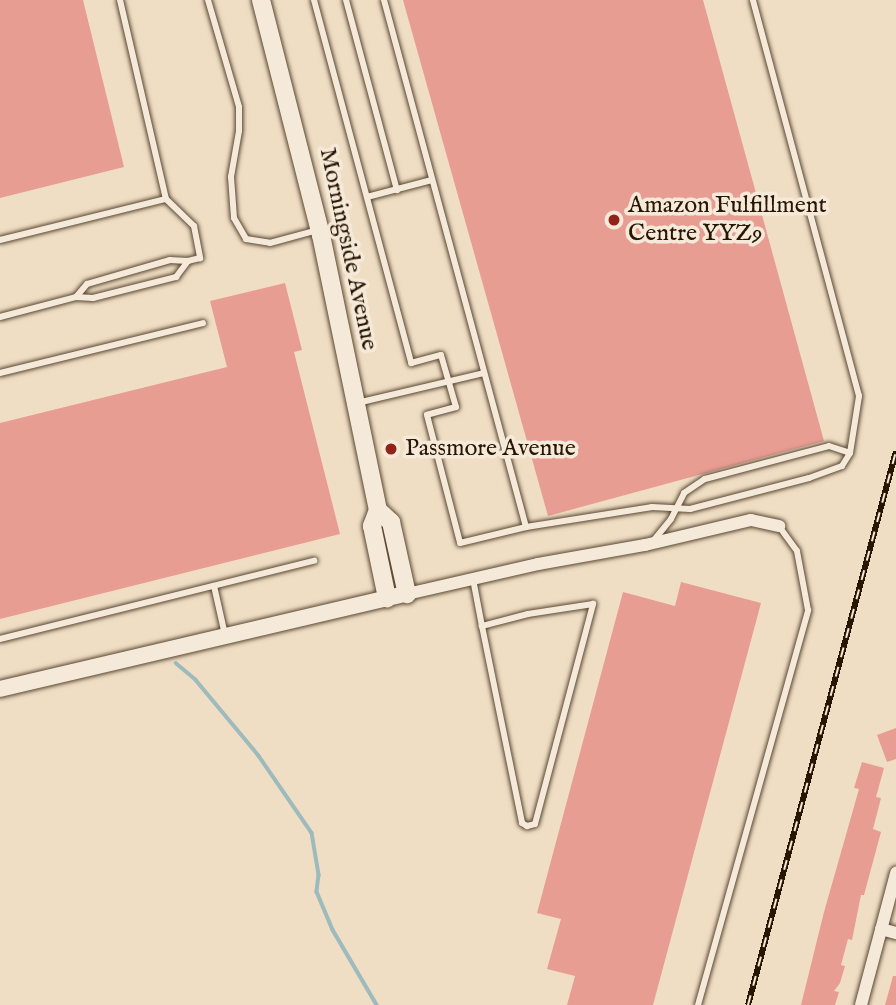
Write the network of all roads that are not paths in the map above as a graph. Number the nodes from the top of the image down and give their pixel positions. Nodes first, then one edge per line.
1 (120, 0) edge
2 (208, 0) edge
3 (261, 0) edge
4 (314, 0) edge
5 (346, 0) edge
6 (383, 0) edge
7 (753, 0) edge
8 (432, 180) junction
9 (397, 190) junction
10 (367, 197) junction
11 (166, 199) junction
12 (320, 229) junction
13 (0, 240) edge
14 (188, 261) junction
15 (76, 297) junction
16 (0, 317) edge
17 (203, 323) dead end
18 (0, 373) edge
19 (484, 373) junction
20 (448, 381) junction
21 (355, 403) junction
22 (850, 453) junction
23 (676, 507) junction
24 (378, 510) junction
25 (779, 526) joint
26 (526, 527) junction
27 (650, 544) junction
28 (314, 561) dead end
29 (474, 579) junction
30 (214, 586) junction
31 (407, 594) junction
32 (387, 598) junction
33 (482, 626) junction
34 (226, 638) junction
35 (0, 639) edge
36 (0, 690) edge
37 (896, 873) edge
38 (881, 929) junction
39 (896, 933) edge
40 (698, 1005) edge
41 (861, 1005) edge

1 - 11 lane
2 - 12 lane
3 - 12 main road, Morningside Avenue
4 - 10 lane
5 - 9 lane
6 - 8 lane
7 - 22 lane
8 - 9 lane
8 - 19 lane
9 - 10 lane
10 - 20 lane
11 - 13 lane
11 - 14 lane
12 - 21 main road, Morningside Avenue
14 - 15 lane
14 - 15 lane
15 - 16 lane
17 - 18 lane
19 - 20 lane
19 - 26 lane
20 - 21 lane
20 - 26 lane
21 - 24 main road, Morningside Avenue
22 - 23 lane
22 - 23 lane
23 - 26 lane
23 - 27 lane
24 - 31 main road, Morningside Avenue
24 - 32 main road, Morningside Avenue
25 - 27 street
25 - 40 lane
27 - 29 street
28 - 30 lane
29 - 31 street
29 - 33 lane
30 - 34 lane
30 - 35 lane
31 - 32 street
32 - 34 street
33 - 33 lane
34 - 36 street
37 - 38 street
38 - 39 street
38 - 41 street

